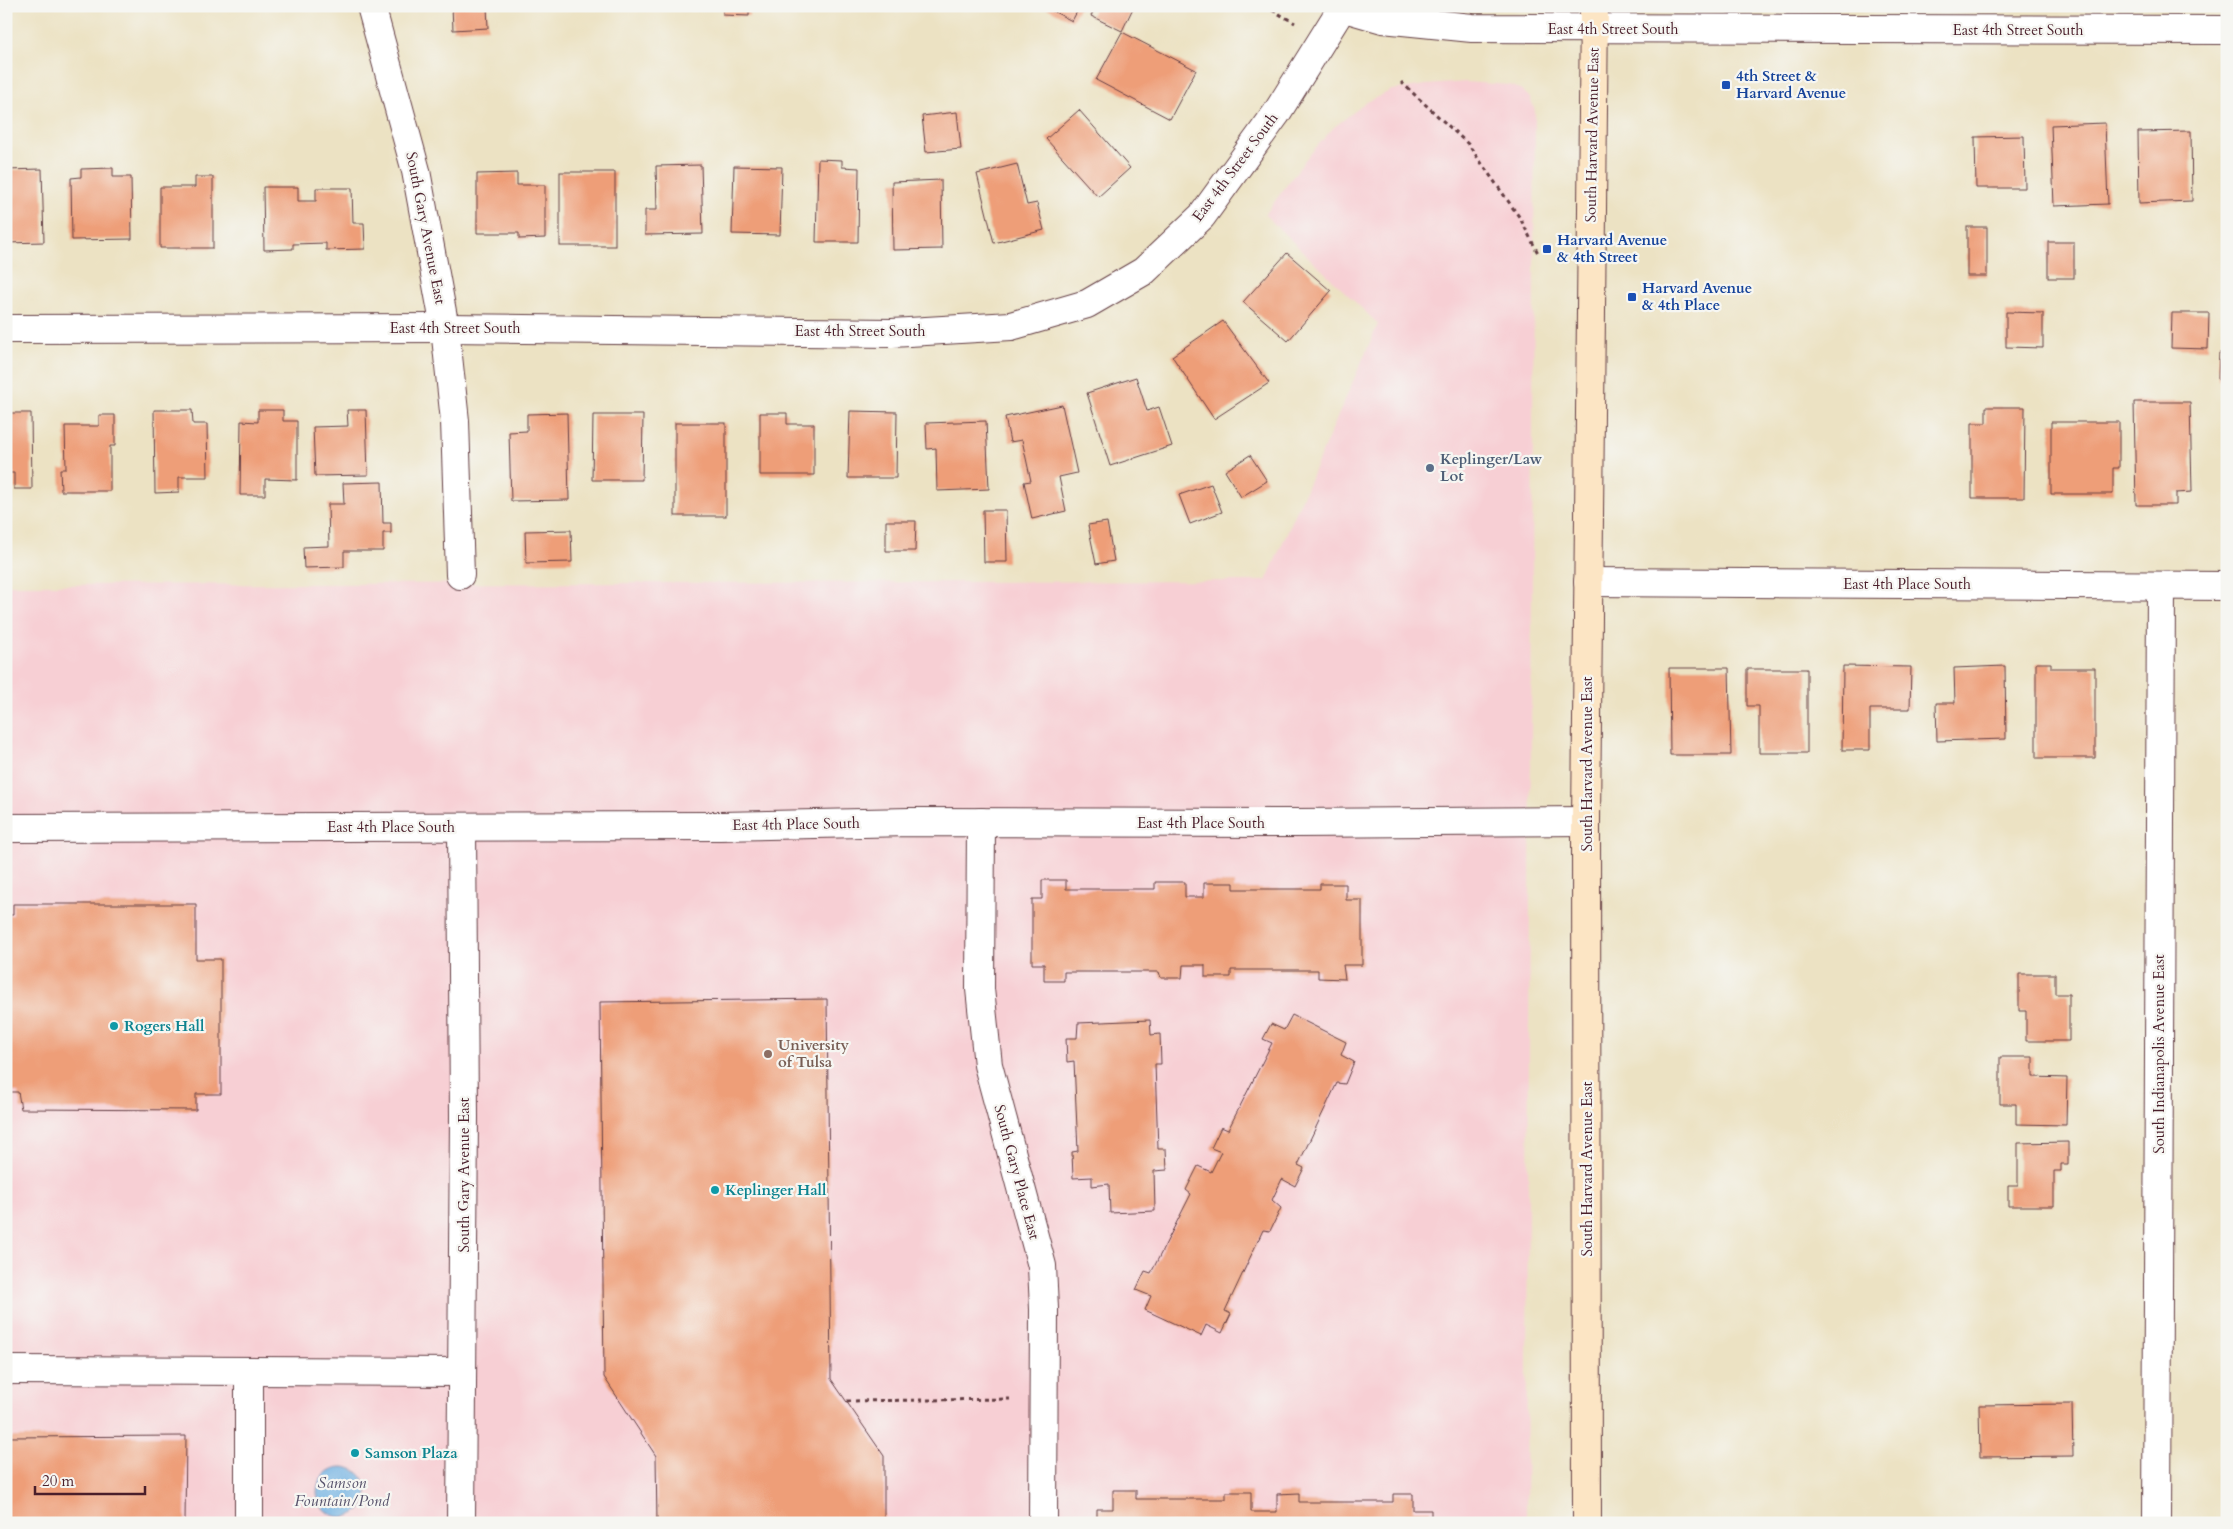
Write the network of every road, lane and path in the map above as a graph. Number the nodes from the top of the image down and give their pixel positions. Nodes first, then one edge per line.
1 (371, 6) edge
2 (1340, 7) edge
3 (1594, 18) edge
4 (2227, 30) edge
5 (1401, 82) dead end
6 (1539, 255) dead end
7 (445, 328) junction
8 (6, 329) edge
9 (460, 575) dead end
10 (1588, 582) junction
11 (2161, 586) junction
12 (2227, 586) edge
13 (1586, 821) junction
14 (981, 822) junction
15 (462, 827) junction
16 (6, 828) edge
17 (6, 1370) edge
18 (249, 1371) junction
19 (462, 1372) junction
20 (1012, 1399) dead end
21 (847, 1401) dead end
22 (249, 1523) edge
23 (461, 1523) edge
24 (1043, 1523) edge
25 (1587, 1523) edge
26 (2157, 1523) edge

1 - 7 street, South Gary Avenue East
2 - 3 street, East 4th Street South
2 - 7 street, East 4th Street South
3 - 4 street, East 4th Street South
3 - 10 main road, South Harvard Avenue East
5 - 6 path
7 - 8 street, East 4th Street South
7 - 9 street, South Gary Avenue East
10 - 11 street, East 4th Place South
10 - 13 main road, South Harvard Avenue East
11 - 12 street, East 4th Place South
11 - 26 street, South Indianapolis Avenue East
13 - 14 street, East 4th Place South
13 - 25 main road, South Harvard Avenue East
14 - 15 street, East 4th Place South
14 - 24 street, South Gary Place East
15 - 16 street, East 4th Place South
15 - 19 street, South Gary Avenue East
17 - 18 street
18 - 19 street
18 - 22 street
19 - 23 street, South Gary Avenue East
20 - 21 path

